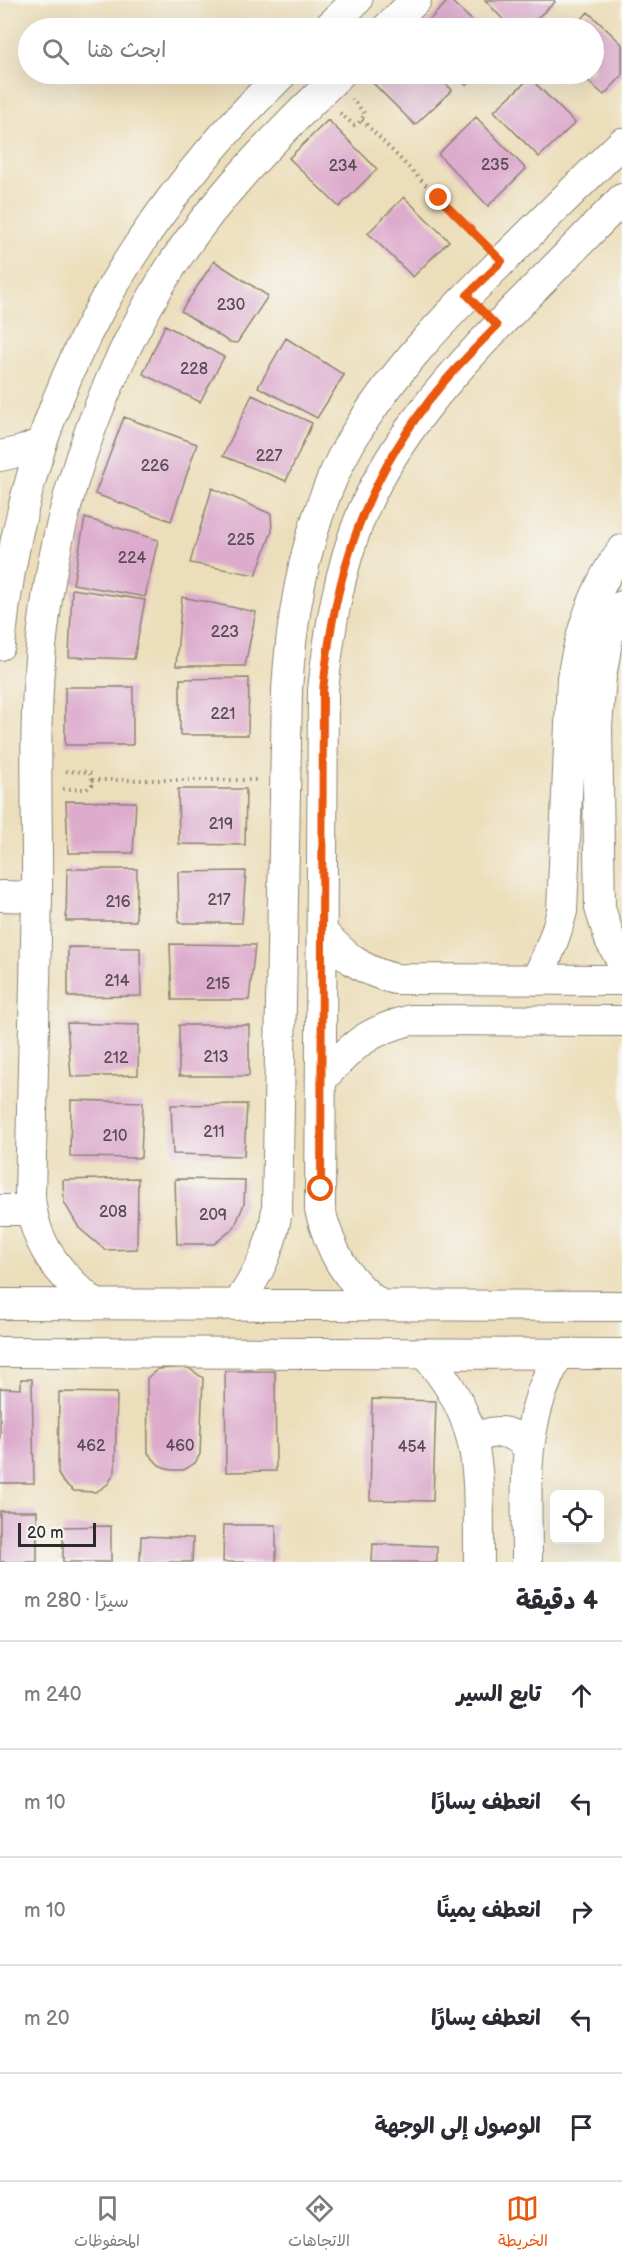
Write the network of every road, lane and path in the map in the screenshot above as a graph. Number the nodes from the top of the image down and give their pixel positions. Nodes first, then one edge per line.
1 (357, 0) edge
2 (416, 0) edge
3 (338, 18) edge
4 (397, 18) edge
5 (272, 84) edge
6 (330, 84) edge
7 (253, 102) junction
8 (362, 120) dead end
9 (281, 132) junction
10 (622, 143) edge
11 (622, 199) edge
12 (502, 261) junction
13 (467, 295) junction
14 (497, 326) junction
15 (41, 443) junction
16 (0, 456) edge
17 (10, 503) edge
18 (622, 550) edge
19 (622, 606) edge
20 (0, 645) edge
21 (601, 677) junction
22 (622, 697) edge
23 (622, 756) edge
24 (598, 776) junction
25 (38, 780) junction
26 (92, 780) junction
27 (285, 780) junction
28 (563, 895) junction
29 (0, 896) edge
30 (599, 896) junction
31 (37, 897) junction
32 (322, 932) junction
33 (622, 961) edge
34 (386, 977) junction
35 (536, 980) junction
36 (622, 980) edge
37 (622, 1021) edge
38 (385, 1027) junction
39 (321, 1080) junction
40 (0, 1210) edge
41 (31, 1210) junction
42 (277, 1210) junction
43 (320, 1210) junction
44 (0, 1304) edge
45 (95, 1304) junction
46 (237, 1305) junction
47 (380, 1305) junction
48 (622, 1306) edge
49 (0, 1353) edge
50 (424, 1353) junction
51 (559, 1354) junction
52 (622, 1354) edge
53 (473, 1441) junction
54 (528, 1448) junction
55 (479, 1562) edge
56 (527, 1562) edge

1 - 3 street
2 - 4 street
5 - 7 street
6 - 9 street
7 - 9 street
7 - 15 street
8 - 12 path
9 - 25 street
10 - 12 street
11 - 14 street
12 - 13 street
13 - 14 street
13 - 27 street
14 - 32 street
15 - 16 street
15 - 17 street
17 - 20 street
18 - 28 street
19 - 21 street
21 - 22 street
21 - 24 street
23 - 24 street
24 - 30 street
25 - 26 path
25 - 26 path
25 - 31 street
26 - 27 path
27 - 42 street
28 - 30 street
28 - 35 street
29 - 31 street
30 - 33 street
31 - 41 street
32 - 34 street
32 - 39 street
34 - 35 street
34 - 38 street
35 - 36 street
37 - 38 street
38 - 39 street
39 - 43 street
40 - 41 street
41 - 45 street
42 - 43 street
42 - 46 street
43 - 47 street
44 - 45 street
45 - 46 street
46 - 47 street
47 - 48 street
49 - 50 street
50 - 51 street
50 - 53 street
51 - 52 street
51 - 54 street
53 - 54 street
53 - 55 street
54 - 56 street

